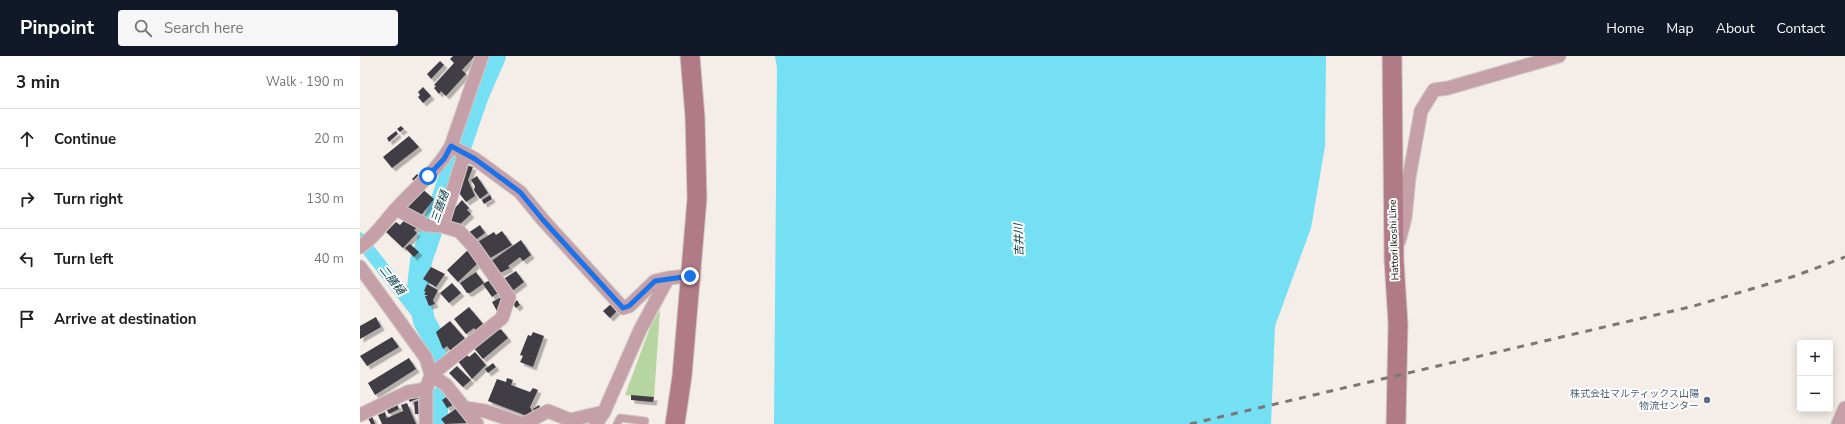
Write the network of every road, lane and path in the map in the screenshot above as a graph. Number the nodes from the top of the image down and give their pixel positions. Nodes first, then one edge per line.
1 (482, 56) edge
2 (690, 56) edge
3 (1392, 56) edge
4 (1559, 56) edge
5 (451, 146) junction
6 (464, 155) junction
7 (396, 209) junction
8 (442, 226) junction
9 (365, 244) edge
10 (1394, 260) junction
11 (360, 267) edge
12 (690, 276) junction
13 (668, 278) junction
14 (431, 375) junction
15 (426, 389) junction
16 (465, 408) junction
17 (1845, 408) edge
18 (604, 412) junction
19 (360, 415) edge
20 (645, 421) dead end
21 (426, 424) edge
22 (477, 424) edge
23 (524, 424) edge
24 (596, 424) edge
25 (618, 424) edge
26 (675, 424) edge
27 (1396, 424) edge
28 (1838, 424) edge

1 - 5 street
2 - 12 street
3 - 10 street, Hattori Ikoshi Line
4 - 10 street
5 - 6 street
5 - 7 street
6 - 8 street
6 - 13 street
7 - 8 street
7 - 9 street
8 - 14 street
10 - 27 street, Hattori Ikoshi Line
11 - 14 street
12 - 13 street
12 - 26 street
13 - 18 street
14 - 15 street
14 - 16 street
15 - 19 street
15 - 21 street
16 - 22 street
16 - 23 street
17 - 28 street
18 - 23 street
18 - 24 street
20 - 25 lane

